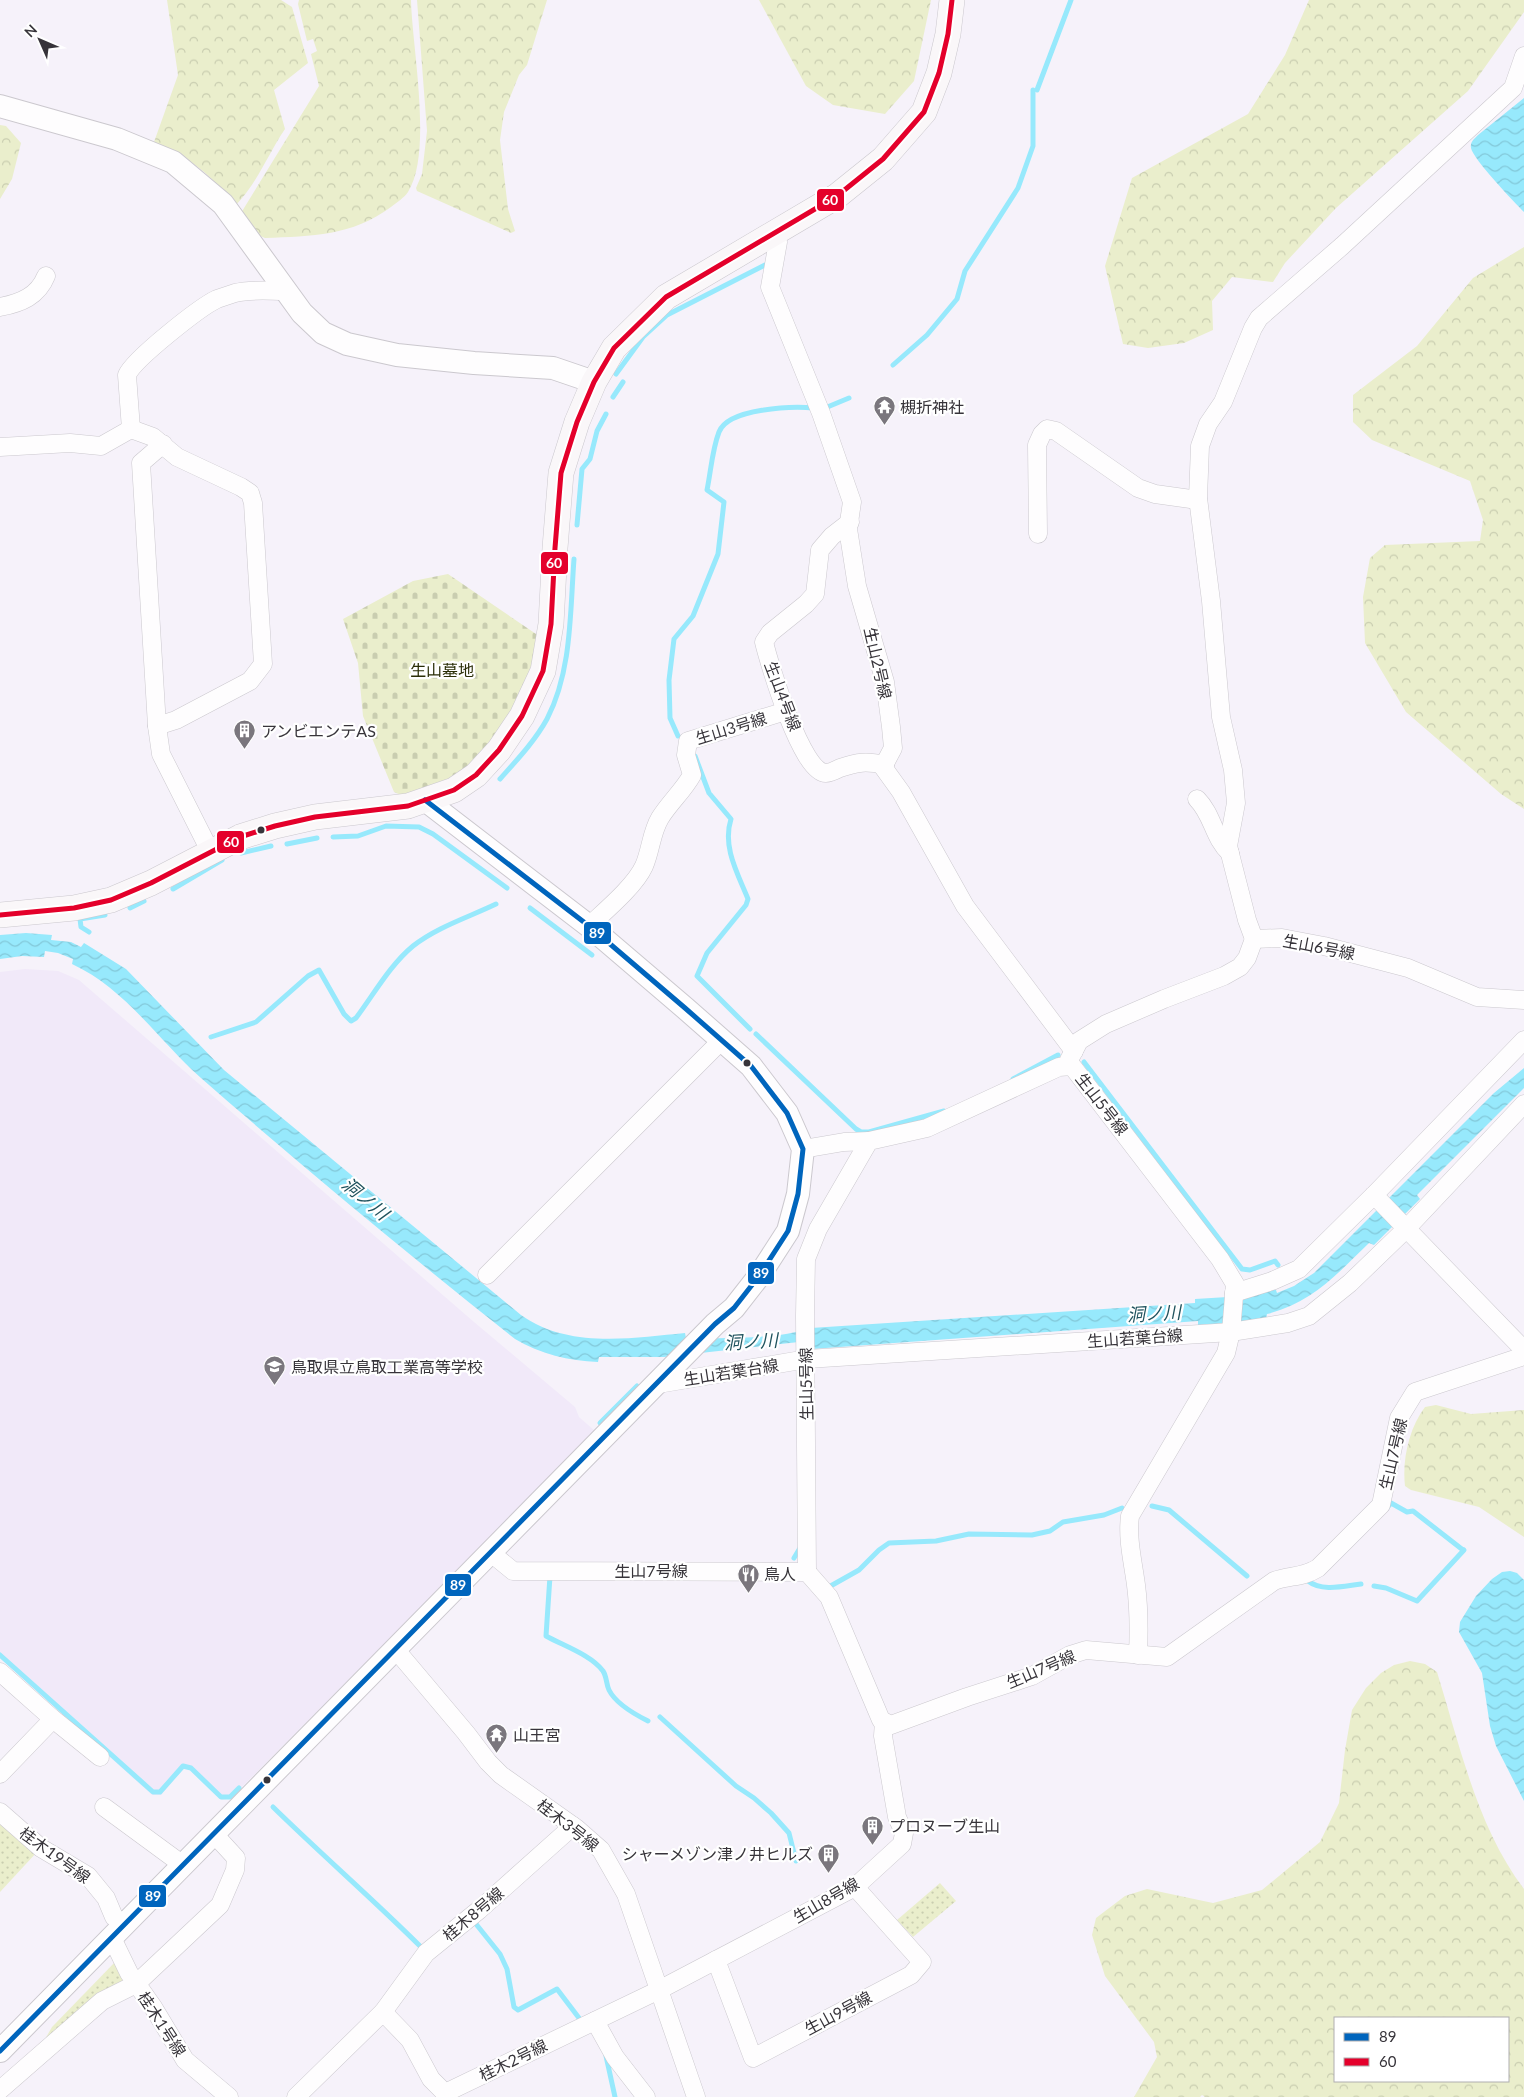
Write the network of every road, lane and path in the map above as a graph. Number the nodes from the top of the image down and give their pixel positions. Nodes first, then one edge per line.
1 (952, 0) edge
2 (1524, 56) edge
3 (0, 106) edge
4 (774, 233) junction
5 (46, 276) dead end
6 (285, 291) junction
7 (0, 307) edge
8 (594, 382) junction
9 (131, 429) junction
10 (163, 444) junction
11 (0, 447) edge
12 (1198, 500) junction
13 (850, 522) junction
14 (1038, 534) dead end
15 (786, 711) junction
16 (157, 726) junction
17 (885, 765) junction
18 (1198, 799) dead end
19 (425, 800) junction
20 (210, 852) junction
21 (1230, 853) junction
22 (0, 915) edge
23 (589, 926) junction
24 (1254, 939) junction
25 (1524, 1000) edge
26 (722, 1040) junction
27 (1520, 1048) edge
28 (1074, 1050) junction
29 (1066, 1067) junction
30 (1524, 1104) edge
31 (869, 1140) junction
32 (803, 1149) junction
33 (1374, 1196) junction
34 (1406, 1229) junction
35 (487, 1275) dead end
36 (1234, 1292) junction
37 (1231, 1332) junction
38 (1524, 1350) edge
39 (1524, 1356) edge
40 (806, 1359) junction
41 (658, 1384) junction
42 (491, 1553) junction
43 (807, 1572) junction
44 (396, 1650) junction
45 (1138, 1655) junction
46 (0, 1672) edge
47 (53, 1718) junction
48 (884, 1722) junction
49 (100, 1757) dead end
50 (0, 1774) edge
51 (104, 1807) dead end
52 (0, 1812) edge
53 (573, 1826) junction
54 (214, 1834) junction
55 (183, 1865) junction
56 (856, 1887) junction
57 (118, 1931) junction
58 (716, 1960) junction
59 (136, 1984) junction
60 (659, 1990) junction
61 (383, 2012) junction
62 (595, 2021) junction
63 (0, 2051) edge
64 (0, 2090) edge
65 (229, 2097) edge
66 (296, 2097) edge
67 (646, 2097) edge
68 (696, 2097) edge

1 - 4 main road
2 - 12 street
3 - 6 street
4 - 8 main road
4 - 13 street, 生山2号線
5 - 7 street
6 - 8 street
6 - 9 street
8 - 19 main road
9 - 10 street
9 - 11 street
10 - 16 street
10 - 16 street
12 - 14 street
12 - 21 street
13 - 15 street, 生山4号線
13 - 17 street, 生山2号線
15 - 17 street, 生山4号線
15 - 23 street, 生山3号線
16 - 20 street
17 - 28 street
18 - 21 street
19 - 20 main road
19 - 23 street
20 - 22 main road
21 - 24 street
23 - 26 street
24 - 25 street, 生山6号線
24 - 28 street
26 - 32 street
26 - 35 street
27 - 33 street
28 - 29 street
29 - 31 street, 生山5号線
29 - 36 street, 生山5号線
30 - 34 street, 生山若葉台線
31 - 32 street
31 - 40 street, 生山5号線
32 - 41 street
33 - 34 street
33 - 36 street
34 - 37 street, 生山若葉台線
34 - 38 street
36 - 37 street, 生山5号線
37 - 40 street, 生山若葉台線
37 - 45 street, 生山5号線
39 - 45 street, 生山7号線
40 - 41 street, 生山若葉台線
40 - 43 street, 生山5号線
41 - 42 street
42 - 43 street, 生山7号線
42 - 44 street
43 - 48 street
44 - 53 street, 桂木3号線
44 - 54 street
45 - 48 street, 生山7号線
46 - 47 street
47 - 49 street
47 - 50 street
48 - 56 street, 生山8号線
51 - 55 street
52 - 57 street, 桂木19号線
53 - 60 street, 桂木3号線
53 - 61 street, 桂木8号線
54 - 55 street
54 - 59 street
55 - 57 street
56 - 58 street, 生山8号線
56 - 58 street, 生山9号線
57 - 59 street, 桂木1号線
57 - 63 street
58 - 60 street, 生山8号線
59 - 64 street
59 - 65 street, 桂木1号線
60 - 62 street, 桂木2号線
60 - 68 street, 桂木3号線
61 - 62 street, 桂木2号線
61 - 66 street
62 - 67 street

